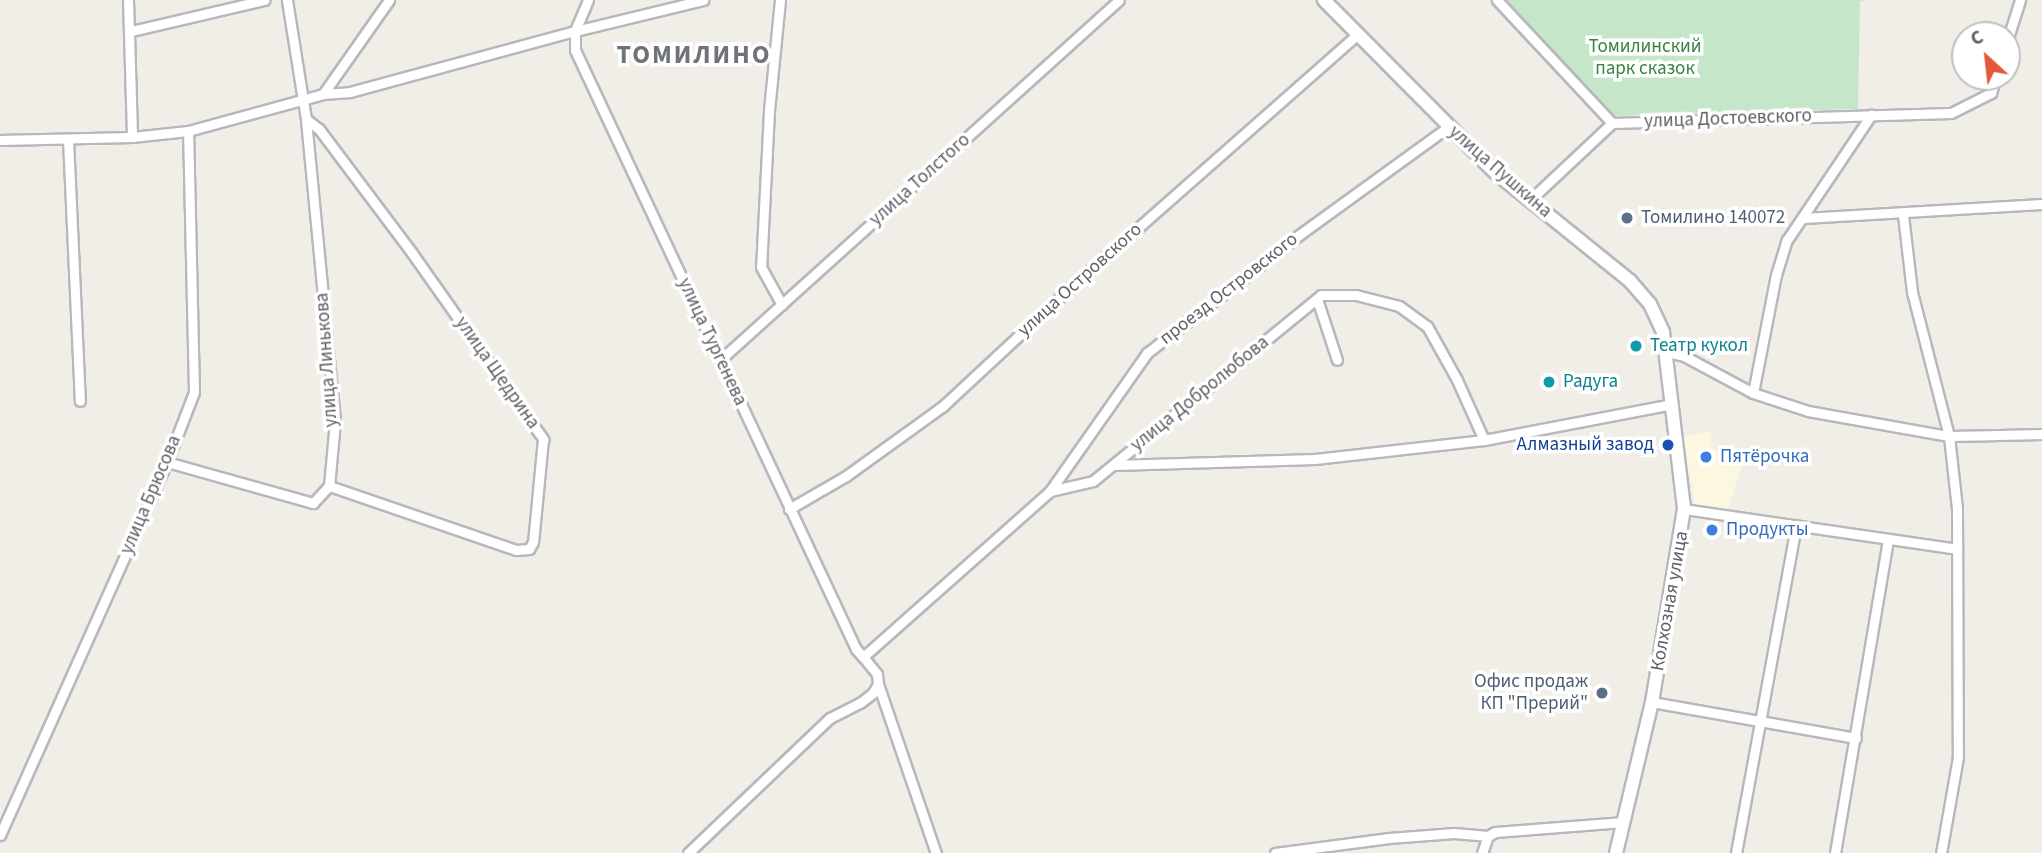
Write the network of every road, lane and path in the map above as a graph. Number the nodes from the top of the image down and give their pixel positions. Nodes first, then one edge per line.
1 (128, 0) edge
2 (264, 0) edge
3 (287, 0) edge
4 (389, 0) edge
5 (588, 0) edge
6 (703, 0) edge
7 (780, 0) edge
8 (1119, 0) edge
9 (1324, 0) edge
10 (1497, 0) edge
11 (2020, 0) edge
12 (2013, 21) edge
13 (131, 31) junction
14 (575, 31) junction
15 (1358, 34) junction
16 (1992, 91) edge
17 (323, 94) junction
18 (303, 102) junction
19 (1871, 115) junction
20 (306, 118) junction
21 (1612, 123) junction
22 (1448, 127) junction
23 (188, 131) junction
24 (132, 137) junction
25 (68, 139) junction
26 (0, 140) edge
27 (1529, 201) junction
28 (2042, 204) edge
29 (1903, 215) junction
30 (1804, 218) junction
31 (1317, 299) junction
32 (782, 305) junction
33 (1667, 349) junction
34 (720, 360) junction
35 (1337, 360) dead end
36 (1753, 393) junction
37 (80, 401) dead end
38 (1673, 404) junction
39 (2042, 434) edge
40 (1949, 436) junction
41 (1484, 440) junction
42 (167, 462) junction
43 (1115, 464) junction
44 (329, 486) junction
45 (1050, 491) junction
46 (789, 509) junction
47 (1684, 509) junction
48 (1796, 525) junction
49 (1888, 541) junction
50 (1957, 549) junction
51 (861, 654) junction
52 (878, 684) junction
53 (1652, 702) junction
54 (1761, 719) junction
55 (1856, 738) junction
56 (1624, 822) junction
57 (0, 835) edge
58 (1488, 836) junction
59 (688, 853) edge
60 (936, 853) edge
61 (1275, 853) edge
62 (1482, 853) edge
63 (1616, 853) edge
64 (1736, 853) edge
65 (1835, 853) edge
66 (1941, 853) edge

1 - 13 street
2 - 13 street
3 - 18 street, улица Линькова
4 - 17 street
5 - 14 street
6 - 14 street
7 - 32 street
8 - 32 street, улица Толстого
9 - 15 main road, улица Пушкина
10 - 21 street
11 - 12 street
13 - 24 street
14 - 17 street
14 - 34 street, улица Тургенева
15 - 22 main road, улица Пушкина
15 - 46 street, улица Островского
16 - 19 street, улица Достоевского
17 - 18 street
18 - 20 street, улица Линькова
18 - 23 street
19 - 21 street, улица Достоевского
19 - 30 street
20 - 44 street, улица Линькова
20 - 44 street, улица Щедрина
21 - 27 street
22 - 27 main road, улица Пушкина
22 - 45 street, проезд Островского
23 - 24 street
23 - 42 street, улица Брюсова
24 - 25 street
25 - 26 street
25 - 37 street
27 - 33 main road, улица Пушкина
28 - 29 street
29 - 30 street
29 - 40 street
30 - 36 street
31 - 35 street
31 - 41 street
31 - 43 street, улица Добролюбова
32 - 34 street, улица Толстого
33 - 36 street
33 - 38 main road, Колхозная улица
34 - 46 street, улица Тургенева
36 - 40 street
38 - 41 street, улица Добролюбова
38 - 47 main road, Колхозная улица
39 - 40 street
40 - 50 street
41 - 43 street, улица Добролюбова
42 - 44 street
42 - 57 street, улица Брюсова
43 - 45 street
45 - 51 street, проезд Островского
46 - 51 street, улица Тургенева
47 - 48 street
47 - 53 main road, Колхозная улица
48 - 49 street
48 - 54 street
49 - 50 street
49 - 55 street
50 - 66 street
51 - 52 street, улица Тургенева
52 - 59 street
52 - 60 street, улица Тургенева
53 - 54 street
53 - 56 main road, Колхозная улица
54 - 55 street
54 - 64 street
55 - 65 street
56 - 58 street
56 - 63 main road, Колхозная улица
58 - 61 street
58 - 62 street

